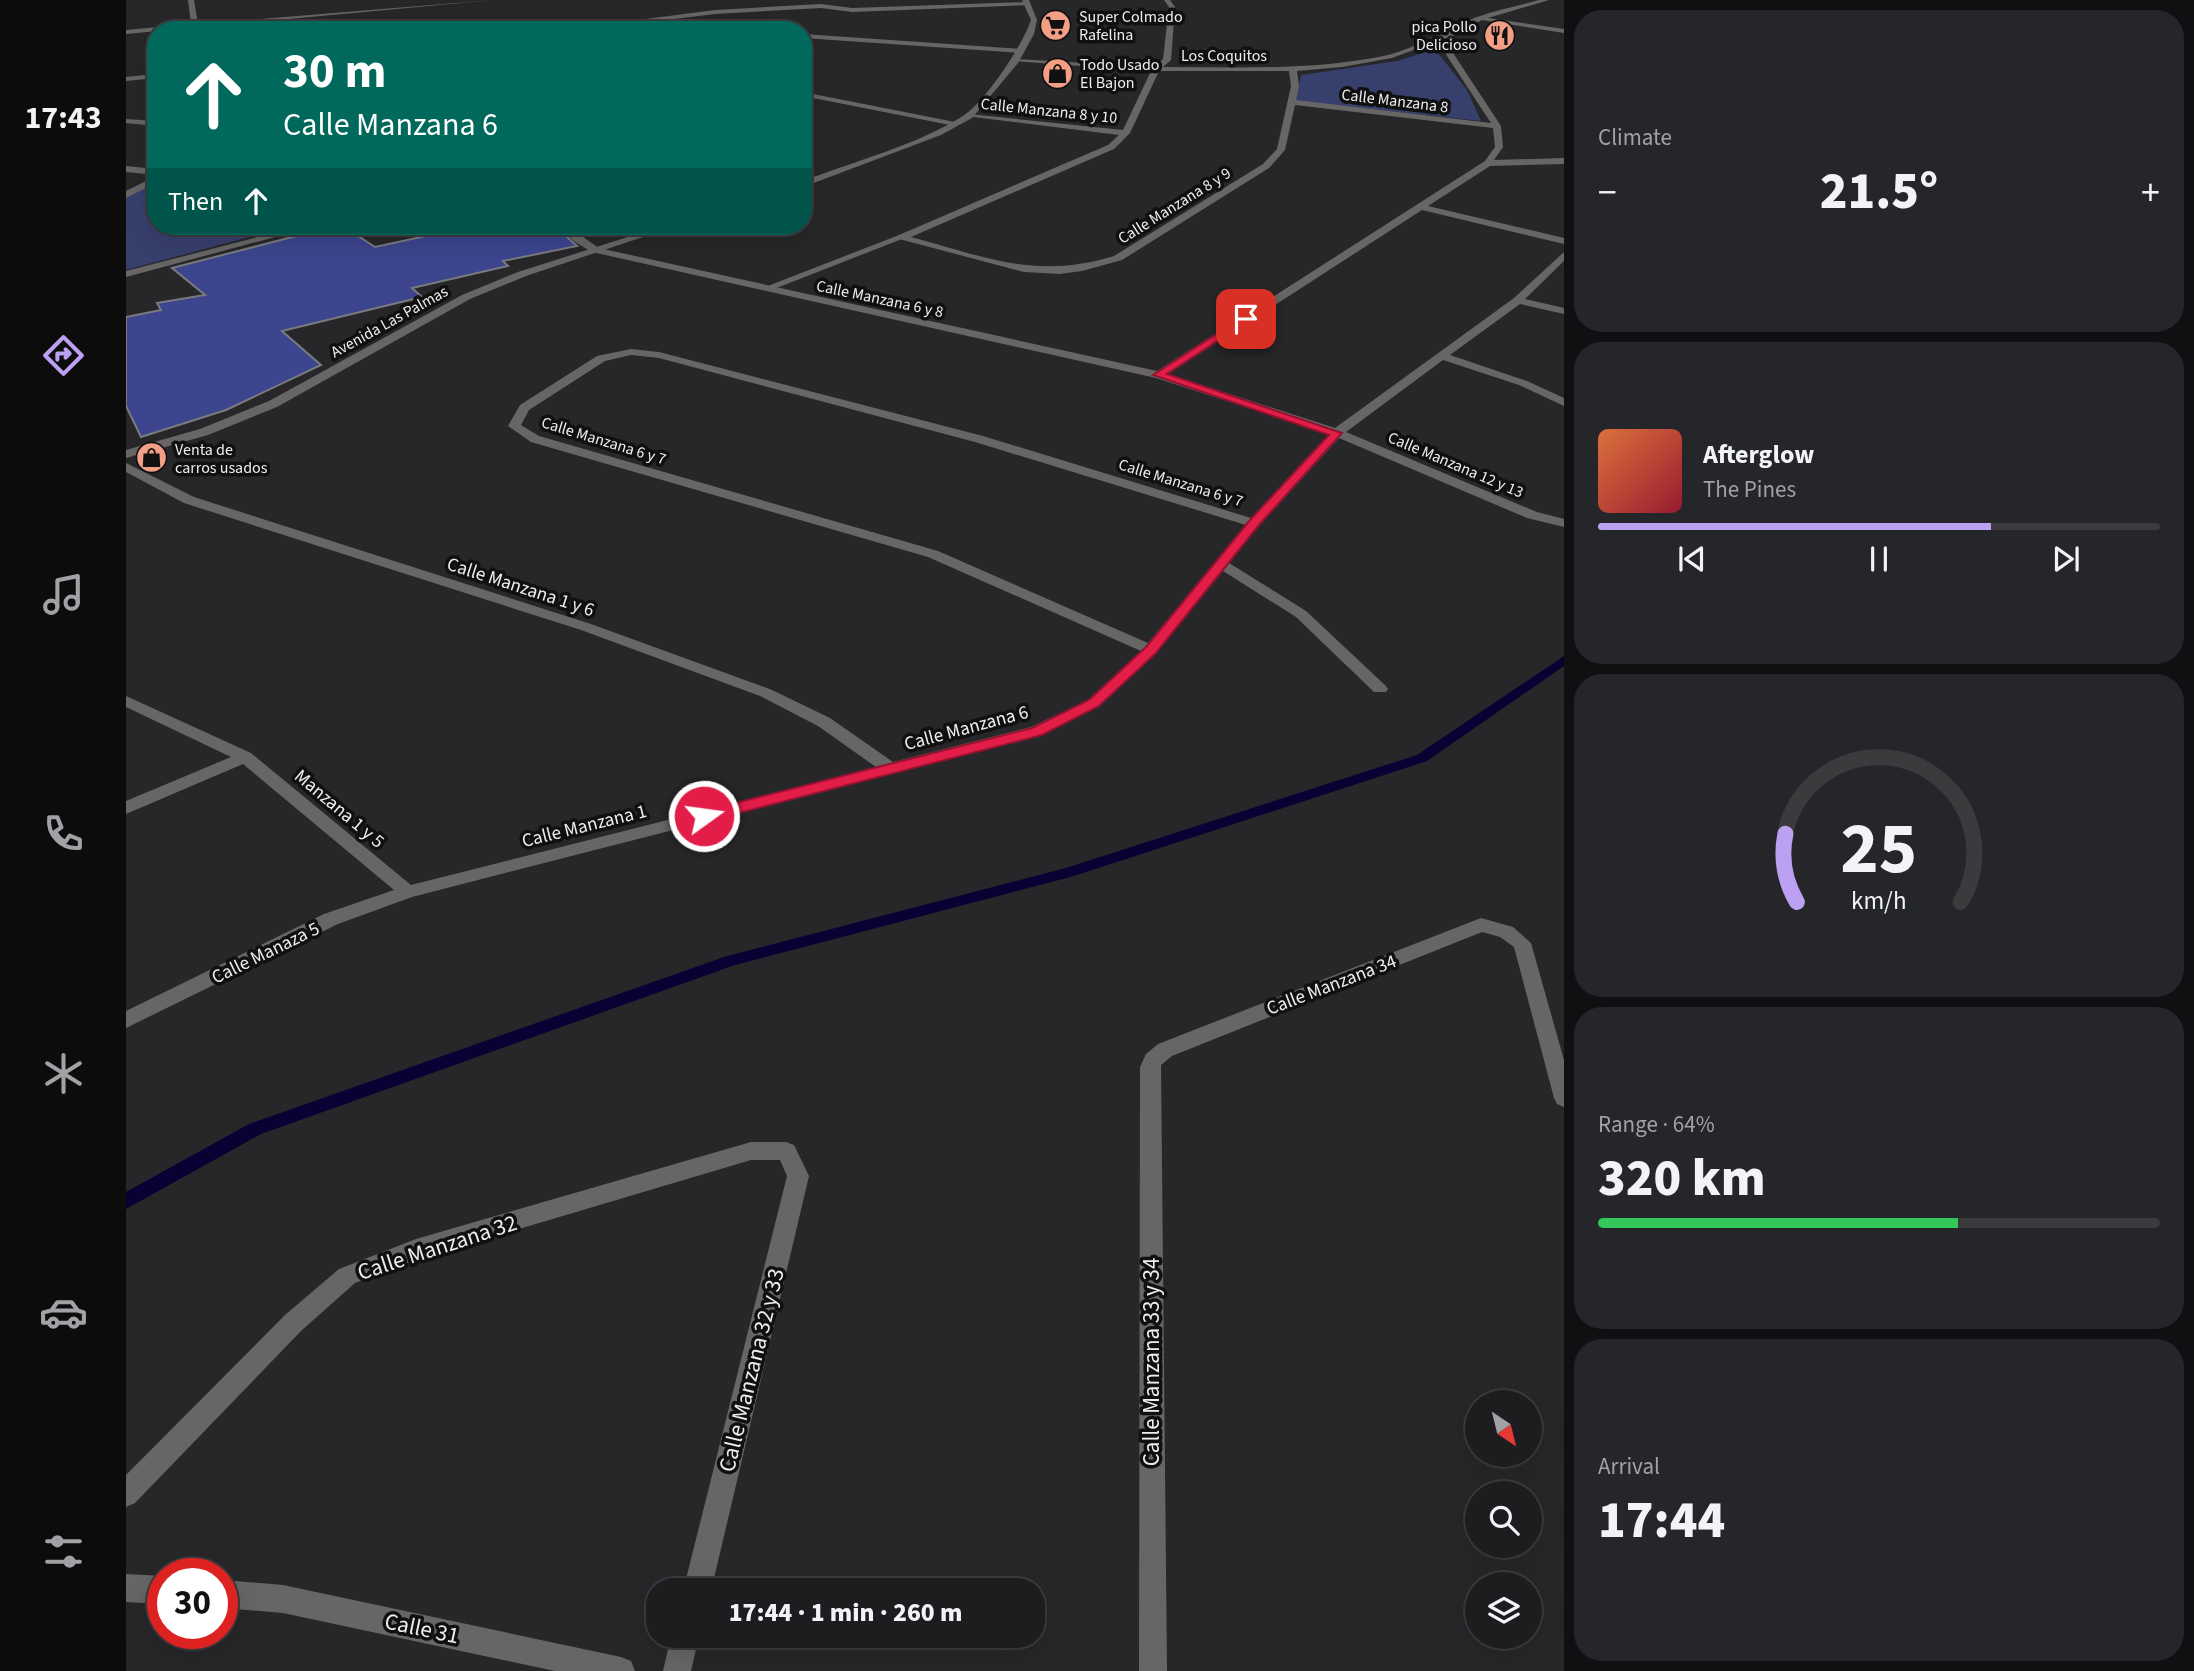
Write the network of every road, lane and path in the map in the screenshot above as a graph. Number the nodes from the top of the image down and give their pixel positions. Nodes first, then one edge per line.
1 (191, 0) edge
2 (386, 0) edge
3 (490, 0) edge
4 (1167, 0) edge
5 (1546, 0) edge
6 (1027, 2) edge
7 (822, 3) edge
8 (349, 12) junction
9 (1478, 19) junction
10 (194, 21) edge
11 (250, 21) edge
12 (640, 21) edge
13 (147, 30) edge
14 (1564, 31) edge
15 (126, 32) edge
16 (1450, 34) junction
17 (812, 37) edge
18 (1021, 51) junction
19 (1015, 61) junction
20 (1156, 69) junction
21 (1293, 69) junction
22 (147, 77) edge
23 (126, 79) edge
24 (812, 96) edge
25 (1291, 102) junction
26 (969, 116) junction
27 (126, 121) edge
28 (147, 123) edge
29 (955, 124) junction
30 (1497, 126) junction
31 (1126, 132) junction
32 (1564, 161) edge
33 (1488, 163) junction
34 (126, 169) edge
35 (147, 171) edge
36 (812, 181) edge
37 (147, 184) edge
38 (126, 195) edge
39 (1421, 207) junction
40 (276, 235) edge
41 (572, 235) edge
42 (643, 235) edge
43 (902, 237) junction
44 (1564, 241) edge
45 (596, 250) junction
46 (1564, 255) edge
47 (126, 274) edge
48 (765, 289) junction
49 (1518, 300) junction
50 (1564, 311) edge
51 (1441, 356) junction
52 (1159, 375) junction
53 (1564, 402) edge
54 (1337, 433) junction
55 (126, 454) edge
56 (126, 467) edge
57 (1254, 523) junction
58 (1564, 523) edge
59 (1221, 564) junction
60 (1151, 650) junction
61 (1380, 689) dead end
62 (126, 701) edge
63 (245, 757) junction
64 (891, 769) junction
65 (126, 808) edge
66 (408, 891) junction
67 (126, 1020) edge
68 (1158, 1055) joint
69 (1564, 1098) edge
70 (786, 1151) joint
71 (126, 1494) edge
72 (699, 1578) edge
73 (126, 1588) edge
74 (147, 1589) edge
75 (238, 1595) edge
76 (682, 1648) edge
77 (621, 1671) edge
78 (677, 1671) edge
79 (1153, 1671) edge

1 - 10 street
2 - 8 street
3 - 8 street
4 - 20 street
5 - 9 street, Los Coquitos
6 - 7 street
6 - 18 street
7 - 12 street
8 - 11 street
9 - 14 street
9 - 16 street, Los Coquitos
13 - 15 street
16 - 21 street, Los Coquitos
16 - 30 street
17 - 18 street
18 - 19 street
19 - 20 street, Los Coquitos
19 - 26 street
20 - 21 street, Los Coquitos
20 - 31 street
21 - 25 street, Calle Manzana 8 y 9
22 - 23 street
24 - 29 street
25 - 30 street, Calle Manzana 8
25 - 43 street, Calle Manzana 8 y 9
26 - 29 street
26 - 31 street, Calle Manzana 8 y 10
27 - 28 street
29 - 36 street
30 - 33 street
31 - 43 street
32 - 33 street
33 - 39 street
34 - 35 street
37 - 38 street
39 - 44 street
39 - 52 street
40 - 47 street
41 - 45 street
42 - 45 street, Avenida Las Palmas
43 - 48 street
45 - 48 street, Calle Manzana 6 y 8
45 - 55 street, Avenida Las Palmas
46 - 49 street
48 - 52 street, Calle Manzana 6 y 8
49 - 50 street
49 - 51 street
51 - 53 street
51 - 54 street
52 - 54 street, Calle Manzana 6 y 8
54 - 57 street
54 - 58 street, Calle Manzana 12 y 13
56 - 64 street, Calle Manzana 1 y 6
57 - 59 street, Calle Manzana 6
57 - 60 street, Calle Manzana 6 y 7
59 - 60 street, Calle Manzana 6
59 - 61 street
60 - 64 street, Calle Manzana 6
62 - 63 street, Manzana 1 y 5
63 - 65 street
63 - 66 street, Manzana 1 y 5
64 - 66 street, Calle Manzana 1
66 - 67 street, Calle Manaza 5
68 - 69 street, Calle Manzana 34
68 - 79 street, Calle Manzana 33 y 34
70 - 71 street, Calle Manzana 32
70 - 72 street, Calle Manzana 32 y 33
73 - 74 street
75 - 77 street, Calle 31
76 - 78 street

